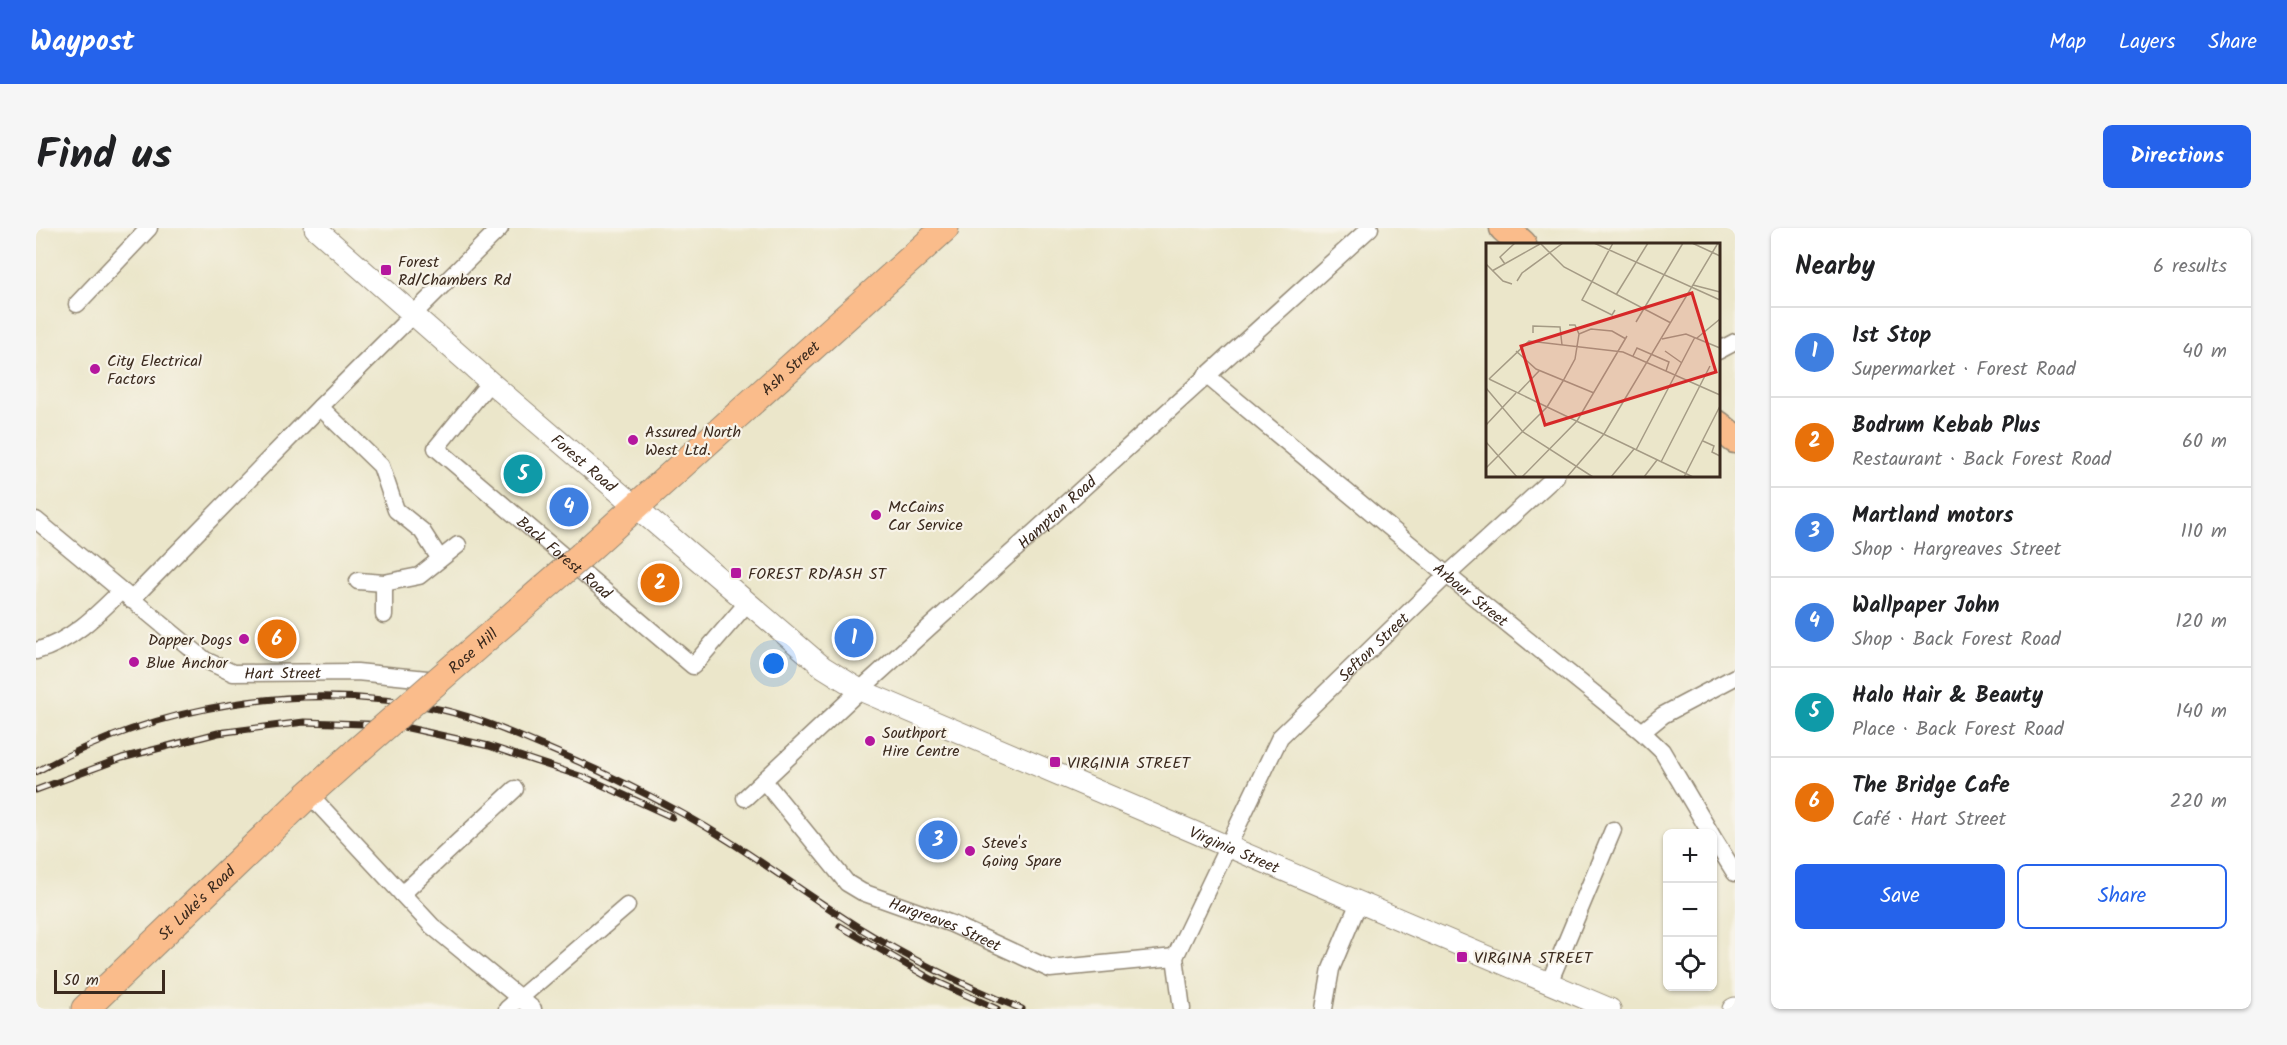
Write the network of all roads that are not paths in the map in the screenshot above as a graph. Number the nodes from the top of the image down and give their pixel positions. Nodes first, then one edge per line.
1 (149, 228) edge
2 (315, 228) edge
3 (500, 228) edge
4 (945, 228) edge
5 (1370, 228) edge
6 (1504, 228) edge
7 (1521, 243) edge
8 (77, 304) dead end
9 (415, 314) junction
10 (1735, 342) edge
11 (1720, 350) edge
12 (1206, 375) junction
13 (490, 382) junction
14 (320, 407) junction
15 (1720, 426) edge
16 (1735, 439) edge
17 (1555, 477) edge
18 (638, 507) junction
19 (36, 520) edge
20 (458, 545) dead end
21 (440, 559) junction
22 (1447, 575) junction
23 (358, 581) dead end
24 (384, 583) junction
25 (126, 596) junction
26 (748, 602) junction
27 (384, 615) dead end
28 (36, 651) edge
29 (1735, 677) edge
30 (437, 680) junction
31 (860, 690) junction
32 (1642, 732) junction
33 (764, 781) junction
34 (515, 789) dead end
35 (309, 794) junction
36 (745, 798) dead end
37 (1708, 829) edge
38 (1613, 830) dead end
39 (1717, 843) edge
40 (1228, 845) junction
41 (1735, 873) edge
42 (402, 894) junction
43 (1359, 902) junction
44 (627, 906) dead end
45 (1175, 957) junction
46 (1549, 983) junction
47 (513, 1003) edge
48 (85, 1009) edge
49 (533, 1009) edge
50 (1182, 1009) edge
51 (1324, 1009) edge
52 (1610, 1009) edge

1 - 8 street
2 - 9 street, Forest Road
3 - 9 street
4 - 18 main road, Ash Street
5 - 12 street, Hampton Road
6 - 7 highway
9 - 13 street, Forest Road
9 - 14 street
10 - 11 street
12 - 22 street, Arbour Street
12 - 31 street, Hampton Road
13 - 18 street, Forest Road
13 - 26 street, Back Forest Road
14 - 21 street
14 - 25 street
15 - 16 highway
17 - 22 street, Sefton Street
18 - 26 street, Forest Road
18 - 30 main road, Rose Hill, bridge
19 - 25 street, Hart Street
20 - 21 street
21 - 24 street
22 - 32 street, Arbour Street
22 - 40 street, Sefton Street
23 - 24 street
24 - 27 street
25 - 28 street
25 - 30 street, Hart Street
26 - 31 street, Forest Road
29 - 32 street
30 - 35 main road, Rose Hill, bridge
31 - 33 street, Hampton Road
31 - 40 street, Virginia Street
32 - 37 street, Arbour Street
33 - 36 street, Hampton Road
33 - 45 street, Hargreaves Street
34 - 42 street
35 - 42 street
35 - 48 main road, St Luke's Road
38 - 46 street
39 - 41 street, Arbour Street
40 - 43 street, Virginia Street
40 - 45 street, Sefton Street
42 - 47 street
43 - 46 street, Virginia Street
43 - 51 street
44 - 47 street
45 - 50 street
46 - 52 street, Virginia Street
47 - 49 street

